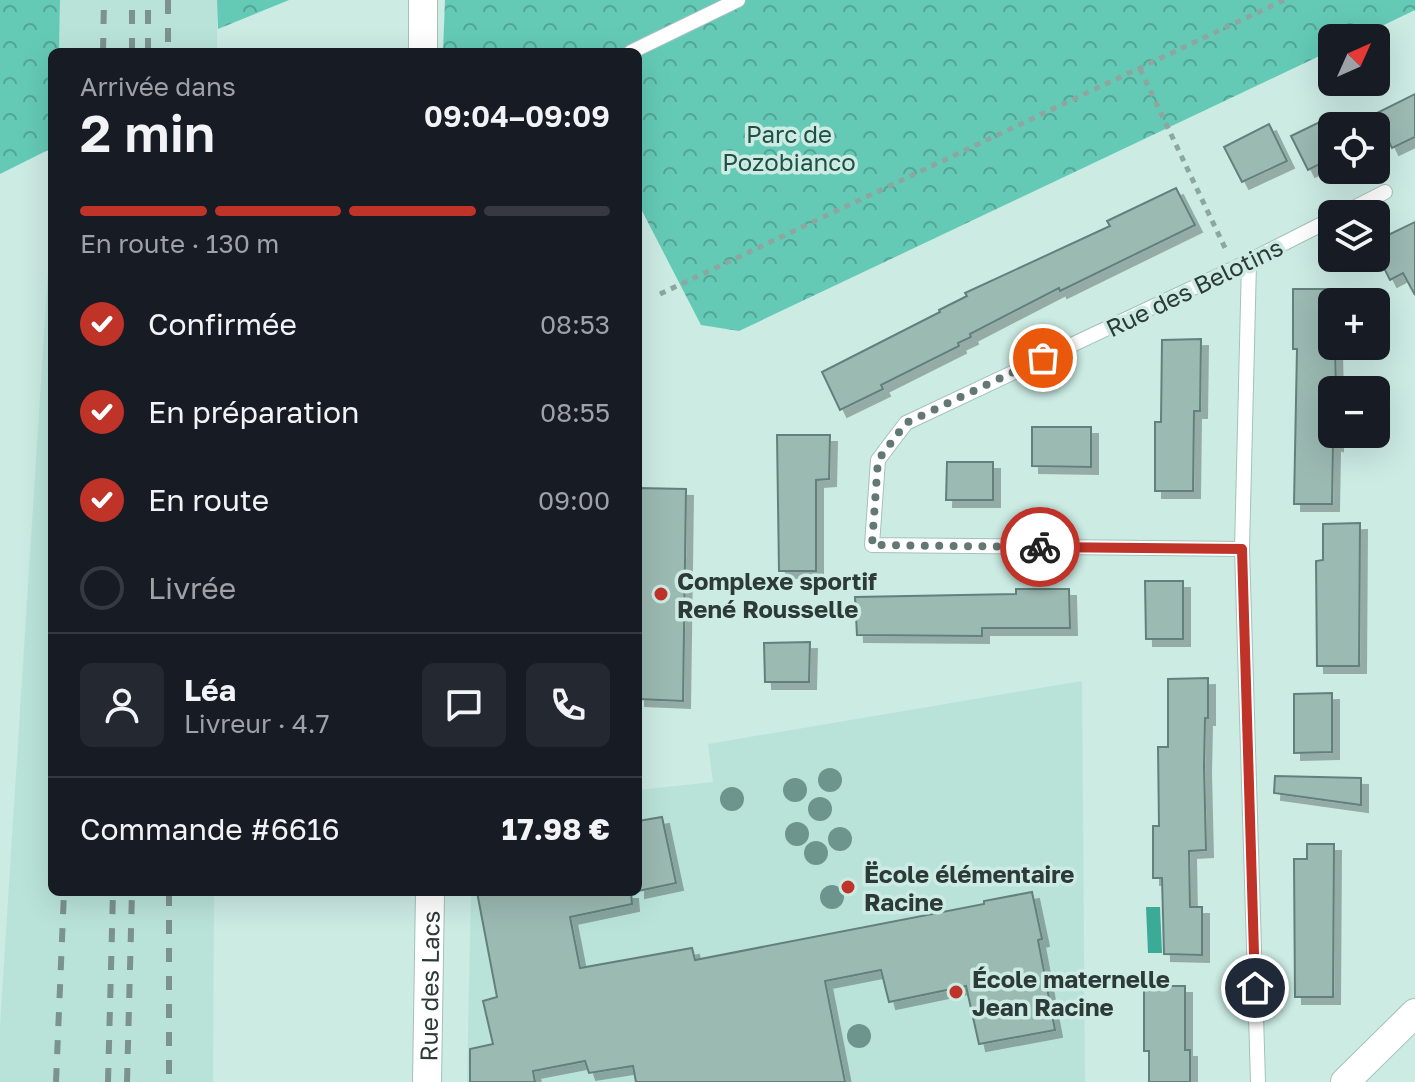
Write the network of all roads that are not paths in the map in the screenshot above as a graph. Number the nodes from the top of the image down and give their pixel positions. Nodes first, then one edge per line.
1 (423, 0) edge
2 (738, 0) edge
3 (423, 48) edge
4 (639, 48) edge
5 (1385, 192) dead end
6 (1369, 200) edge
7 (1318, 226) edge
8 (1242, 265) junction
9 (1242, 549) junction
10 (430, 896) edge
11 (1415, 1013) edge
12 (427, 1082) edge
13 (1258, 1082) edge
14 (1345, 1082) edge

1 - 3 street
2 - 4 lane
5 - 6 lane
7 - 8 lane, Rue des Belotins
8 - 9 lane
8 - 9 lane, Rue des Belotins
9 - 13 lane
10 - 12 street, Rue des Lacs
11 - 14 street

